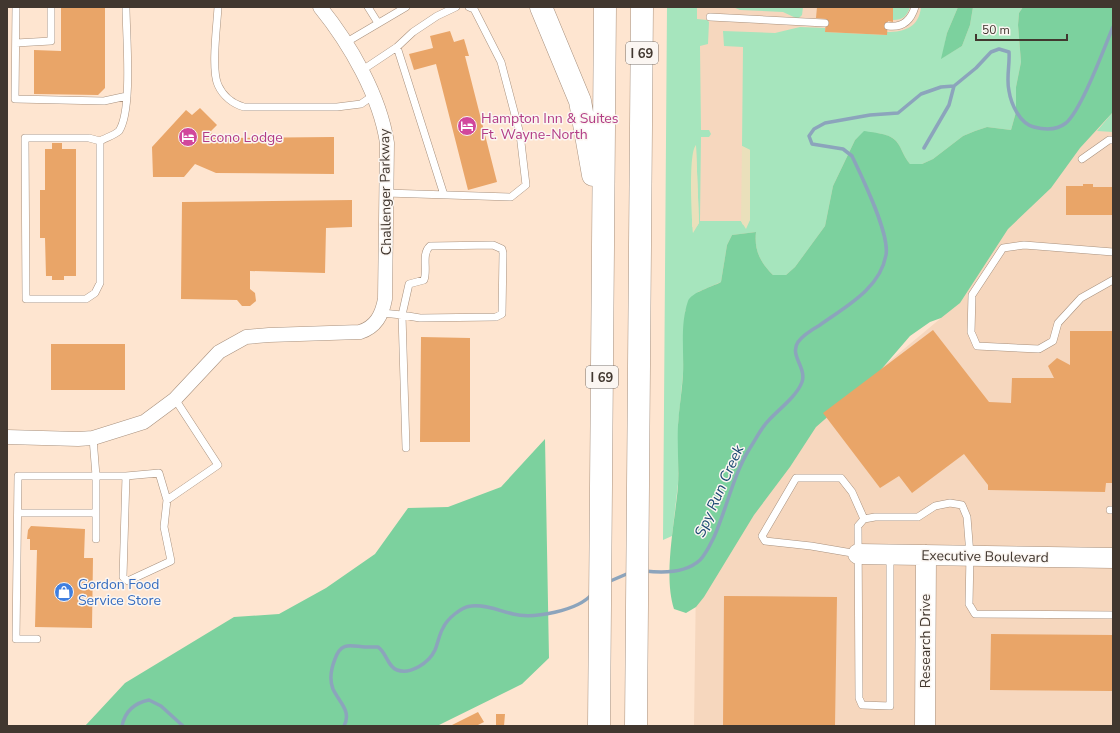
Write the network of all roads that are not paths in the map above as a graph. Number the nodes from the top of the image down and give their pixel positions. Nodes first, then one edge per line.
1 (16, 7) edge
2 (51, 7) edge
3 (126, 7) edge
4 (218, 7) edge
5 (320, 7) edge
6 (368, 7) edge
7 (406, 7) edge
8 (456, 7) edge
9 (469, 7) edge
10 (541, 7) edge
11 (605, 7) edge
12 (642, 7) edge
13 (654, 7) edge
14 (915, 7) edge
15 (710, 17) dead end
16 (826, 23) dead end
17 (378, 24) junction
18 (888, 26) dead end
19 (16, 43) junction
20 (345, 44) junction
21 (397, 47) junction
22 (361, 71) junction
23 (374, 95) junction
24 (127, 96) junction
25 (641, 98) junction
26 (1113, 140) edge
27 (100, 141) junction
28 (1082, 159) dead end
29 (386, 193) junction
30 (444, 195) junction
31 (603, 211) junction
32 (1113, 252) edge
33 (1113, 280) edge
34 (382, 313) junction
35 (402, 315) junction
36 (175, 399) junction
37 (7, 437) edge
38 (93, 438) junction
39 (406, 448) dead end
40 (96, 476) junction
41 (126, 476) junction
42 (167, 500) junction
43 (18, 513) junction
44 (96, 513) junction
45 (864, 519) junction
46 (96, 539) dead end
47 (858, 554) junction
48 (890, 555) junction
49 (926, 555) junction
50 (970, 556) junction
51 (1113, 558) edge
52 (1113, 615) edge
53 (37, 639) dead end
54 (598, 726) edge
55 (636, 726) edge
56 (925, 726) edge

1 - 19 lane
2 - 19 lane
3 - 24 lane
4 - 23 lane
5 - 20 street, Challenger Parkway
6 - 17 lane
7 - 17 lane
8 - 21 lane
9 - 30 lane
10 - 31 highway
11 - 31 highway, I 69
12 - 25 highway, I 69
13 - 25 highway
14 - 18 lane
15 - 16 lane
17 - 20 lane
19 - 24 lane
20 - 22 street, Challenger Parkway
21 - 22 lane
21 - 30 lane
22 - 23 street, Challenger Parkway
23 - 29 street, Challenger Parkway
24 - 27 lane
25 - 55 highway, I 69
26 - 28 lane
27 - 27 lane
29 - 30 lane
29 - 34 street, Challenger Parkway
31 - 54 highway, I 69
32 - 33 lane
34 - 35 lane
34 - 36 street, Challenger Parkway
35 - 35 lane
35 - 39 lane
36 - 38 street, Challenger Parkway
36 - 42 lane
37 - 38 street, Challenger Parkway
38 - 40 lane
40 - 41 lane
40 - 43 lane
40 - 44 lane
41 - 42 lane
41 - 42 lane
43 - 44 lane
43 - 53 lane
44 - 46 lane
45 - 47 lane
45 - 47 lane
45 - 50 lane
47 - 48 street, Executive Boulevard
47 - 48 lane
48 - 49 street, Executive Boulevard
49 - 50 street, Executive Boulevard
49 - 56 street, Research Drive
50 - 51 street, Executive Boulevard
50 - 52 lane

